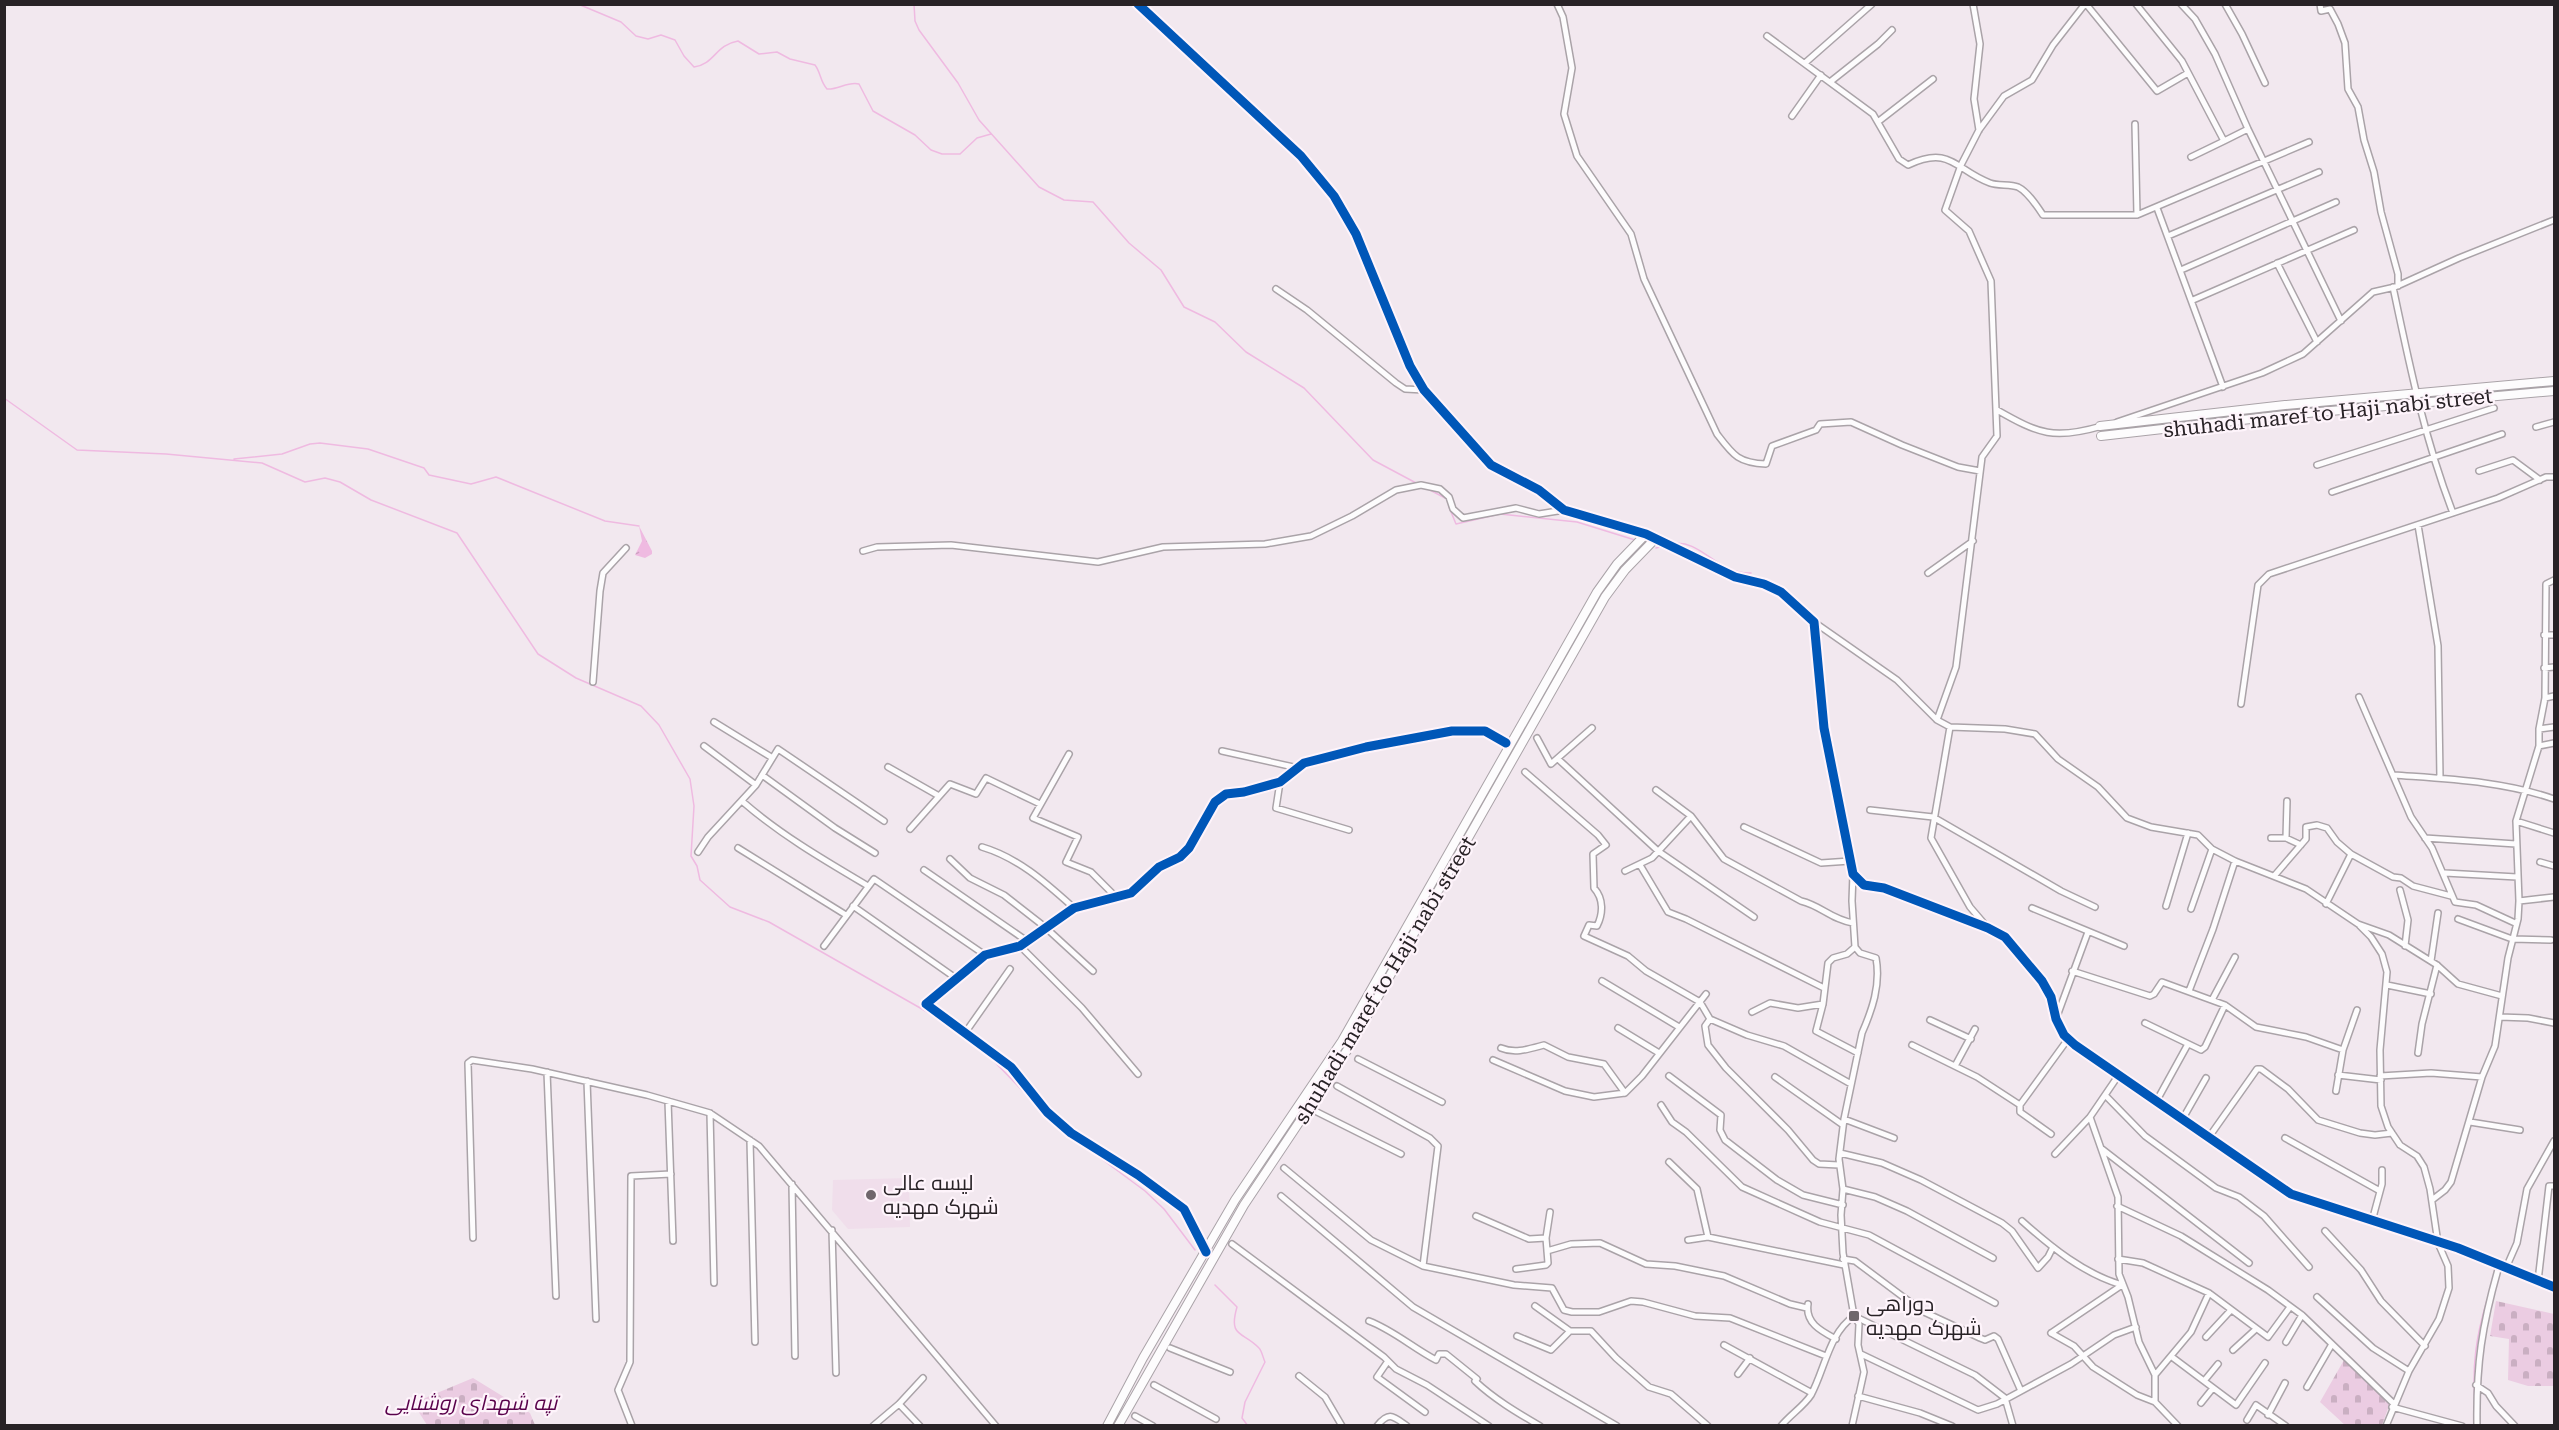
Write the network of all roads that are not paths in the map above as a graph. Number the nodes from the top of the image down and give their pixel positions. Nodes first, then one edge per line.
1 (1138, 4) edge
2 (1557, 4) edge
3 (1872, 4) edge
4 (1973, 4) edge
5 (2086, 4) edge
6 (2136, 4) edge
7 (2181, 4) edge
8 (2225, 4) edge
9 (2320, 4) edge
10 (1892, 30) dead end
11 (1767, 36) dead end
12 (1805, 63) junction
13 (2188, 73) junction
14 (1821, 75) junction
15 (1932, 79) dead end
16 (1830, 82) junction
17 (2265, 83) dead end
18 (1792, 116) dead end
19 (1879, 122) junction
20 (2135, 124) dead end
21 (2248, 129) junction
22 (1979, 130) junction
23 (2224, 141) junction
24 (2309, 142) dead end
25 (2191, 157) dead end
26 (2263, 160) junction
27 (1961, 165) junction
28 (2319, 172) dead end
29 (2277, 190) junction
30 (2336, 202) dead end
31 (2157, 208) junction
32 (2137, 215) junction
33 (2554, 220) edge
34 (2292, 221) junction
35 (2354, 230) dead end
36 (2168, 236) junction
37 (2306, 251) junction
38 (2277, 263) junction
39 (2181, 270) junction
40 (2395, 286) junction
41 (1276, 289) dead end
42 (2193, 300) junction
43 (2341, 321) junction
44 (2317, 342) junction
45 (2554, 381) edge
46 (2223, 387) junction
47 (1424, 390) junction
48 (2554, 391) edge
49 (2418, 393) junction
50 (2421, 403) junction
51 (2494, 408) dead end
52 (1997, 410) junction
53 (2554, 422) edge
54 (2100, 426) junction
55 (2536, 427) dead end
56 (2427, 429) junction
57 (2502, 434) dead end
58 (2101, 436) dead end
59 (2435, 457) junction
60 (2317, 465) dead end
61 (1980, 471) junction
62 (2479, 471) dead end
63 (2554, 477) edge
64 (2540, 480) junction
65 (2332, 492) dead end
66 (1564, 510) junction
67 (2453, 513) junction
68 (2418, 525) junction
69 (1646, 534) junction
70 (1656, 538) junction
71 (1973, 541) junction
72 (626, 549) dead end
73 (863, 550) dead end
74 (1928, 573) dead end
75 (2554, 580) edge
76 (1814, 622) junction
77 (2554, 635) edge
78 (2544, 636) junction
79 (2554, 667) edge
80 (2544, 669) junction
81 (594, 682) dead end
82 (2554, 696) edge
83 (2359, 697) dead end
84 (2545, 698) junction
85 (2241, 704) dead end
86 (1937, 720) junction
87 (714, 722) dead end
88 (1950, 727) junction
89 (2554, 727) edge
90 (1592, 728) dead end
91 (2539, 729) junction
92 (1537, 738) dead end
93 (1506, 743) dead end
94 (2554, 744) edge
95 (704, 746) dead end
96 (2539, 746) junction
97 (1222, 751) dead end
98 (1069, 754) dead end
99 (771, 757) junction
100 (1558, 759) junction
101 (888, 767) dead end
102 (1298, 768) junction
103 (1525, 772) dead end
104 (762, 775) junction
105 (2394, 775) junction
106 (2440, 778) junction
107 (1280, 782) junction
108 (756, 785) junction
109 (2526, 789) junction
110 (1656, 790) dead end
111 (939, 796) junction
112 (2554, 799) edge
113 (2287, 801) dead end
114 (743, 802) junction
115 (1040, 804) junction
116 (1870, 810) dead end
117 (1691, 816) junction
118 (1933, 817) junction
119 (885, 821) dead end
120 (2516, 821) junction
121 (1744, 827) dead end
122 (910, 829) dead end
123 (1349, 830) dead end
124 (2188, 833) junction
125 (2554, 833) edge
126 (2271, 838) dead end
127 (2286, 838) junction
128 (2425, 838) junction
129 (2516, 844) junction
130 (2301, 845) junction
131 (982, 847) dead end
132 (738, 848) dead end
133 (2212, 849) junction
134 (1658, 851) junction
135 (698, 852) dead end
136 (875, 853) dead end
137 (2351, 854) junction
138 (950, 859) dead end
139 (1850, 861) junction
140 (2235, 861) junction
141 (2540, 862) dead end
142 (1640, 865) junction
143 (2554, 866) edge
144 (924, 870) dead end
145 (1625, 871) dead end
146 (2445, 873) junction
147 (1852, 874) junction
148 (2275, 875) junction
149 (2517, 877) junction
150 (868, 886) junction
151 (2400, 890) dead end
152 (2451, 896) junction
153 (1116, 897) junction
154 (2554, 897) edge
155 (2519, 901) junction
156 (2326, 904) junction
157 (852, 906) junction
158 (2166, 906) dead end
159 (2095, 907) dead end
160 (1074, 908) junction
161 (2032, 908) dead end
162 (2191, 909) dead end
163 (2438, 913) dead end
164 (846, 915) junction
165 (1754, 917) dead end
166 (2458, 919) dead end
167 (1852, 923) junction
168 (2515, 923) junction
169 (2358, 924) junction
170 (1045, 927) junction
171 (1988, 928) junction
172 (2088, 932) junction
173 (2512, 939) junction
174 (2551, 940) dead end
175 (1027, 941) junction
176 (824, 946) dead end
177 (1020, 946) junction
178 (2124, 946) dead end
179 (2405, 946) junction
180 (1855, 947) junction
181 (985, 956) junction
182 (2235, 957) dead end
183 (2431, 961) junction
184 (2437, 965) junction
185 (1010, 969) dead end
186 (1093, 971) dead end
187 (2072, 971) junction
188 (957, 979) junction
189 (1602, 981) dead end
190 (2387, 985) junction
191 (1824, 988) junction
192 (2189, 991) junction
193 (1706, 994) dead end
194 (2431, 994) junction
195 (2502, 996) junction
196 (2212, 999) junction
197 (1700, 1002) junction
198 (1823, 1004) junction
199 (2225, 1005) junction
200 (2357, 1010) dead end
201 (1752, 1012) dead end
202 (2500, 1017) junction
203 (1710, 1019) junction
204 (2056, 1019) junction
205 (1930, 1020) dead end
206 (2145, 1023) dead end
207 (2554, 1023) edge
208 (1679, 1027) junction
209 (1618, 1028) dead end
210 (1976, 1029) dead end
211 (966, 1033) junction
212 (1971, 1039) junction
213 (2068, 1039) junction
214 (2188, 1044) junction
215 (1912, 1045) dead end
216 (1501, 1048) dead end
217 (2343, 1050) junction
218 (1659, 1053) junction
219 (1858, 1053) junction
220 (2418, 1053) dead end
221 (1358, 1059) dead end
222 (1493, 1060) dead end
223 (1955, 1066) junction
224 (547, 1072) junction
225 (1138, 1074) dead end
226 (2338, 1075) junction
227 (1669, 1076) dead end
228 (2118, 1076) junction
229 (1775, 1077) dead end
230 (2482, 1077) junction
231 (2206, 1078) dead end
232 (2380, 1078) junction
233 (587, 1081) junction
234 (1851, 1084) junction
235 (1337, 1086) dead end
236 (2336, 1091) dead end
237 (1625, 1094) junction
238 (2105, 1095) junction
239 (668, 1101) junction
240 (1442, 1102) dead end
241 (2156, 1102) junction
242 (1661, 1105) dead end
243 (2020, 1105) junction
244 (1317, 1112) dead end
245 (710, 1113) junction
246 (2090, 1117) junction
247 (2182, 1120) junction
248 (1844, 1122) junction
249 (2470, 1122) junction
250 (2520, 1130) dead end
251 (2392, 1133) junction
252 (2051, 1134) dead end
253 (2209, 1137) junction
254 (1894, 1138) dead end
255 (2285, 1138) dead end
256 (750, 1140) junction
257 (2554, 1141) edge
258 (2100, 1148) junction
259 (1840, 1153) junction
260 (1401, 1154) dead end
261 (2055, 1154) dead end
262 (1669, 1162) dead end
263 (1839, 1166) junction
264 (1284, 1168) dead end
265 (2382, 1170) dead end
266 (670, 1174) junction
267 (792, 1184) junction
268 (2554, 1186) edge
269 (1843, 1190) junction
270 (2380, 1191) junction
271 (1281, 1196) dead end
272 (2432, 1200) junction
273 (1843, 1205) junction
274 (2117, 1206) junction
275 (1550, 1212) dead end
276 (1476, 1216) dead end
277 (2022, 1221) dead end
278 (2372, 1221) junction
279 (1841, 1229) junction
280 (832, 1230) junction
281 (2325, 1231) dead end
282 (1708, 1237) junction
283 (473, 1238) dead end
284 (1546, 1238) junction
285 (1688, 1240) dead end
286 (673, 1241) dead end
287 (2438, 1243) junction
288 (1232, 1244) dead end
289 (2053, 1247) junction
290 (1547, 1251) junction
291 (1206, 1252) junction
292 (1993, 1258) dead end
293 (2118, 1259) junction
294 (1844, 1262) junction
295 (2249, 1263) dead end
296 (1423, 1266) junction
297 (2309, 1267) dead end
298 (2502, 1267) junction
299 (1516, 1269) dead end
300 (2538, 1281) junction
301 (714, 1283) dead end
302 (2122, 1285) junction
303 (2554, 1287) edge
304 (2210, 1293) junction
305 (556, 1296) dead end
306 (2317, 1297) dead end
307 (1995, 1303) dead end
308 (1535, 1306) dead end
309 (2290, 1306) junction
310 (2231, 1310) junction
311 (2302, 1315) junction
312 (1854, 1316) junction
313 (596, 1319) dead end
314 (1369, 1321) dead end
315 (2136, 1327) junction
316 (2256, 1329) junction
317 (1570, 1331) junction
318 (1517, 1336) dead end
319 (2206, 1338) dead end
320 (1836, 1339) junction
321 (755, 1342) dead end
322 (2286, 1342) dead end
323 (2332, 1344) junction
324 (1724, 1345) dead end
325 (2425, 1346) junction
326 (1170, 1348) dead end
327 (2234, 1350) dead end
328 (1861, 1354) junction
329 (2084, 1355) junction
330 (795, 1356) dead end
331 (1826, 1356) junction
332 (2172, 1357) junction
333 (1750, 1358) junction
334 (1388, 1361) junction
335 (2265, 1363) dead end
336 (2218, 1364) dead end
337 (2409, 1371) junction
338 (1230, 1372) dead end
339 (836, 1373) dead end
340 (1738, 1374) dead end
341 (2156, 1375) junction
342 (1299, 1376) dead end
343 (923, 1378) dead end
344 (2204, 1381) junction
345 (2285, 1383) dead end
346 (1154, 1385) dead end
347 (2476, 1385) junction
348 (2307, 1387) dead end
349 (2213, 1388) junction
350 (2021, 1391) junction
351 (1812, 1393) junction
352 (1858, 1396) junction
353 (2005, 1398) junction
354 (2243, 1398) junction
355 (2156, 1402) junction
356 (2201, 1403) dead end
357 (899, 1404) junction
358 (2393, 1405) junction
359 (2254, 1406) junction
360 (1425, 1412) dead end
361 (2268, 1415) junction
362 (1135, 1416) dead end
363 (1216, 1419) dead end
364 (881, 1420) junction
365 (2247, 1420) dead end
366 (632, 1425) edge
367 (873, 1425) edge
368 (886, 1425) edge
369 (920, 1425) edge
370 (996, 1425) edge
371 (1107, 1425) edge
372 (1118, 1425) edge
373 (1153, 1425) edge
374 (1342, 1425) edge
375 (1377, 1425) edge
376 (1407, 1425) edge
377 (1489, 1425) edge
378 (1540, 1425) edge
379 (1617, 1425) edge
380 (1708, 1425) edge
381 (1781, 1425) edge
382 (1852, 1425) edge
383 (1952, 1425) edge
384 (2013, 1425) edge
385 (2176, 1425) edge
386 (2286, 1425) edge
387 (2386, 1425) edge
388 (2462, 1425) edge
389 (2478, 1425) edge
390 (2515, 1425) edge

1 - 47 street
2 - 61 street
3 - 12 street
4 - 22 street
5 - 13 street
5 - 22 street
6 - 13 street
7 - 21 street
8 - 17 street
9 - 40 street
10 - 16 street
11 - 12 street
12 - 14 street
13 - 23 street
14 - 16 street
14 - 18 street
15 - 19 street
16 - 19 street
19 - 27 street
20 - 32 street
21 - 23 street
21 - 26 street
22 - 27 street
23 - 25 street
24 - 26 street
26 - 29 street
26 - 31 street
27 - 32 street
27 - 52 street
28 - 29 street
29 - 34 street
29 - 36 street
30 - 34 street
31 - 32 street
31 - 36 street
33 - 40 street
34 - 37 street
34 - 39 street
35 - 37 street
36 - 39 street
37 - 38 street
37 - 43 street
38 - 42 street
38 - 44 street
39 - 42 street
40 - 43 street
40 - 49 street
41 - 47 street
42 - 46 street
43 - 44 street
44 - 46 street
45 - 49 main road
46 - 54 street
47 - 66 street
48 - 50 main road, shuhadi maref to Haji nabi street
49 - 50 street
49 - 54 main road
50 - 56 street
50 - 58 main road, shuhadi maref to Haji nabi street
51 - 56 street
52 - 54 street
52 - 61 street
53 - 55 street
56 - 59 street
56 - 60 street
57 - 59 street
59 - 65 street
59 - 67 street
61 - 71 street
62 - 64 street
63 - 64 street
64 - 67 street
66 - 69 street
66 - 73 street
67 - 68 street
68 - 85 street
68 - 106 street
69 - 70 street
69 - 291 main road
70 - 76 street
70 - 372 main road, shuhadi maref to Haji nabi street
71 - 74 street
71 - 86 street
72 - 81 street
75 - 78 street
76 - 86 street
76 - 139 street
77 - 78 street
78 - 80 street
79 - 80 street
80 - 84 street
82 - 84 street
83 - 105 street
84 - 91 street
86 - 88 street
87 - 99 street
88 - 118 street
88 - 124 street
89 - 91 street
90 - 100 street
91 - 96 street
92 - 100 street
93 - 102 street
94 - 96 street
95 - 108 street
96 - 109 street
97 - 102 street
98 - 115 street
99 - 104 street
99 - 119 street
100 - 134 street
101 - 111 street
102 - 107 street
103 - 197 street
104 - 108 street
104 - 136 street
105 - 106 street
105 - 128 street
106 - 109 street
107 - 123 street
107 - 153 street
108 - 114 street
109 - 112 street
109 - 120 street
110 - 117 street
111 - 115 street
111 - 122 street
113 - 127 street
114 - 135 street
114 - 150 street
115 - 153 street
116 - 118 street
117 - 134 street
117 - 167 street
118 - 159 street
118 - 171 street
120 - 125 street
120 - 129 street
121 - 139 street
124 - 133 street
124 - 158 street
126 - 127 street
127 - 130 street
128 - 129 street
128 - 146 street
129 - 149 street
130 - 137 street
130 - 148 street
131 - 160 street
132 - 164 street
133 - 140 street
133 - 162 street
134 - 142 street
134 - 165 street
137 - 152 street
137 - 156 street
138 - 170 street
139 - 147 street
140 - 148 street
140 - 192 street
141 - 143 street
142 - 145 street
142 - 191 street
144 - 175 street
146 - 149 street
146 - 152 street
147 - 167 street
147 - 171 street
148 - 156 street
149 - 155 street
150 - 157 street
150 - 181 street
151 - 179 street
152 - 168 street
153 - 160 street
154 - 155 street
155 - 168 street
156 - 169 street
157 - 164 street
157 - 188 street
160 - 170 street
161 - 172 street
163 - 183 street
164 - 176 street
166 - 173 street
167 - 180 street
168 - 173 street
169 - 179 street
169 - 190 street
170 - 175 street
170 - 186 street
171 - 204 street
172 - 178 street
172 - 187 street
173 - 174 street
173 - 195 street
175 - 177 street
177 - 181 street
177 - 225 street
179 - 183 street
180 - 191 street
180 - 219 street
181 - 188 street
182 - 196 street
183 - 184 street
184 - 194 street
184 - 195 street
185 - 211 street
187 - 192 street
187 - 204 street
188 - 211 street
189 - 208 street
190 - 194 street
190 - 232 street
191 - 198 street
192 - 196 street
193 - 197 street
194 - 220 street
195 - 202 street
196 - 199 street
197 - 203 street
197 - 208 street
198 - 201 street
198 - 219 street
199 - 214 street
199 - 217 street
200 - 217 street
202 - 207 street
202 - 230 street
203 - 234 street
203 - 263 street
204 - 213 street
205 - 212 street
206 - 214 street
208 - 218 street
209 - 218 street
210 - 212 street
211 - 291 street
212 - 223 street
213 - 228 street
213 - 243 street
214 - 241 street
215 - 223 street
216 - 237 street
217 - 226 street
218 - 237 street
219 - 234 street
221 - 240 street
222 - 237 street
223 - 243 street
224 - 233 street
224 - 283 street
224 - 305 street
226 - 232 street
226 - 236 street
227 - 273 street
228 - 238 street
228 - 241 street
229 - 248 street
230 - 232 street
230 - 249 street
231 - 247 street
232 - 251 street
233 - 239 street
233 - 313 street
234 - 248 street
235 - 296 street
238 - 246 street
238 - 297 street
239 - 245 street
239 - 266 street
241 - 247 street
242 - 279 street
243 - 252 street
244 - 260 street
245 - 256 street
245 - 301 street
246 - 258 street
246 - 261 street
247 - 253 street
248 - 254 street
248 - 259 street
249 - 250 street
249 - 272 street
251 - 253 street
251 - 272 street
253 - 278 street
255 - 270 street
256 - 267 street
256 - 321 street
257 - 298 street
258 - 274 street
258 - 295 street
259 - 263 street
259 - 289 street
262 - 282 street
263 - 269 street
264 - 296 street
265 - 270 street
266 - 286 street
266 - 366 street
267 - 280 street
267 - 330 street
268 - 300 street
269 - 273 street
269 - 292 street
270 - 278 street
271 - 379 street
272 - 287 street
273 - 279 street
274 - 293 street
274 - 309 street
275 - 284 street
276 - 284 street
277 - 289 street
278 - 287 street
279 - 294 street
279 - 307 street
280 - 339 street
280 - 370 street
281 - 325 street
282 - 285 street
282 - 294 street
284 - 290 street
287 - 298 street
287 - 325 street
288 - 334 street
289 - 302 street
290 - 299 street
290 - 320 street
291 - 371 main road
293 - 302 street
293 - 304 street
294 - 312 street
294 - 350 street
296 - 331 street
298 - 300 street
298 - 347 street
300 - 303 street
302 - 315 street
302 - 329 street
304 - 310 street
304 - 332 street
306 - 337 street
308 - 317 street
309 - 311 street
309 - 316 street
310 - 316 street
310 - 319 street
311 - 322 street
311 - 323 street
312 - 320 street
312 - 328 street
312 - 353 street
314 - 378 street
315 - 329 street
315 - 341 street
316 - 327 street
317 - 318 street
317 - 380 street
320 - 331 street
323 - 348 street
323 - 358 street
324 - 333 street
325 - 337 street
326 - 338 street
328 - 352 street
328 - 353 street
329 - 350 street
329 - 355 street
331 - 351 street
332 - 341 street
332 - 344 street
333 - 340 street
333 - 351 street
334 - 360 street
334 - 377 street
335 - 354 street
336 - 344 street
337 - 358 street
341 - 355 street
342 - 374 street
343 - 357 street
344 - 349 street
345 - 361 street
346 - 363 street
347 - 389 street
347 - 390 street
349 - 354 street
349 - 356 street
350 - 353 street
351 - 381 street
352 - 382 street
352 - 383 street
353 - 384 street
354 - 359 street
355 - 385 street
357 - 364 street
357 - 369 street
358 - 387 street
358 - 388 street
359 - 361 street
359 - 365 street
361 - 386 street
362 - 373 street
364 - 367 street
364 - 368 street
375 - 376 street

